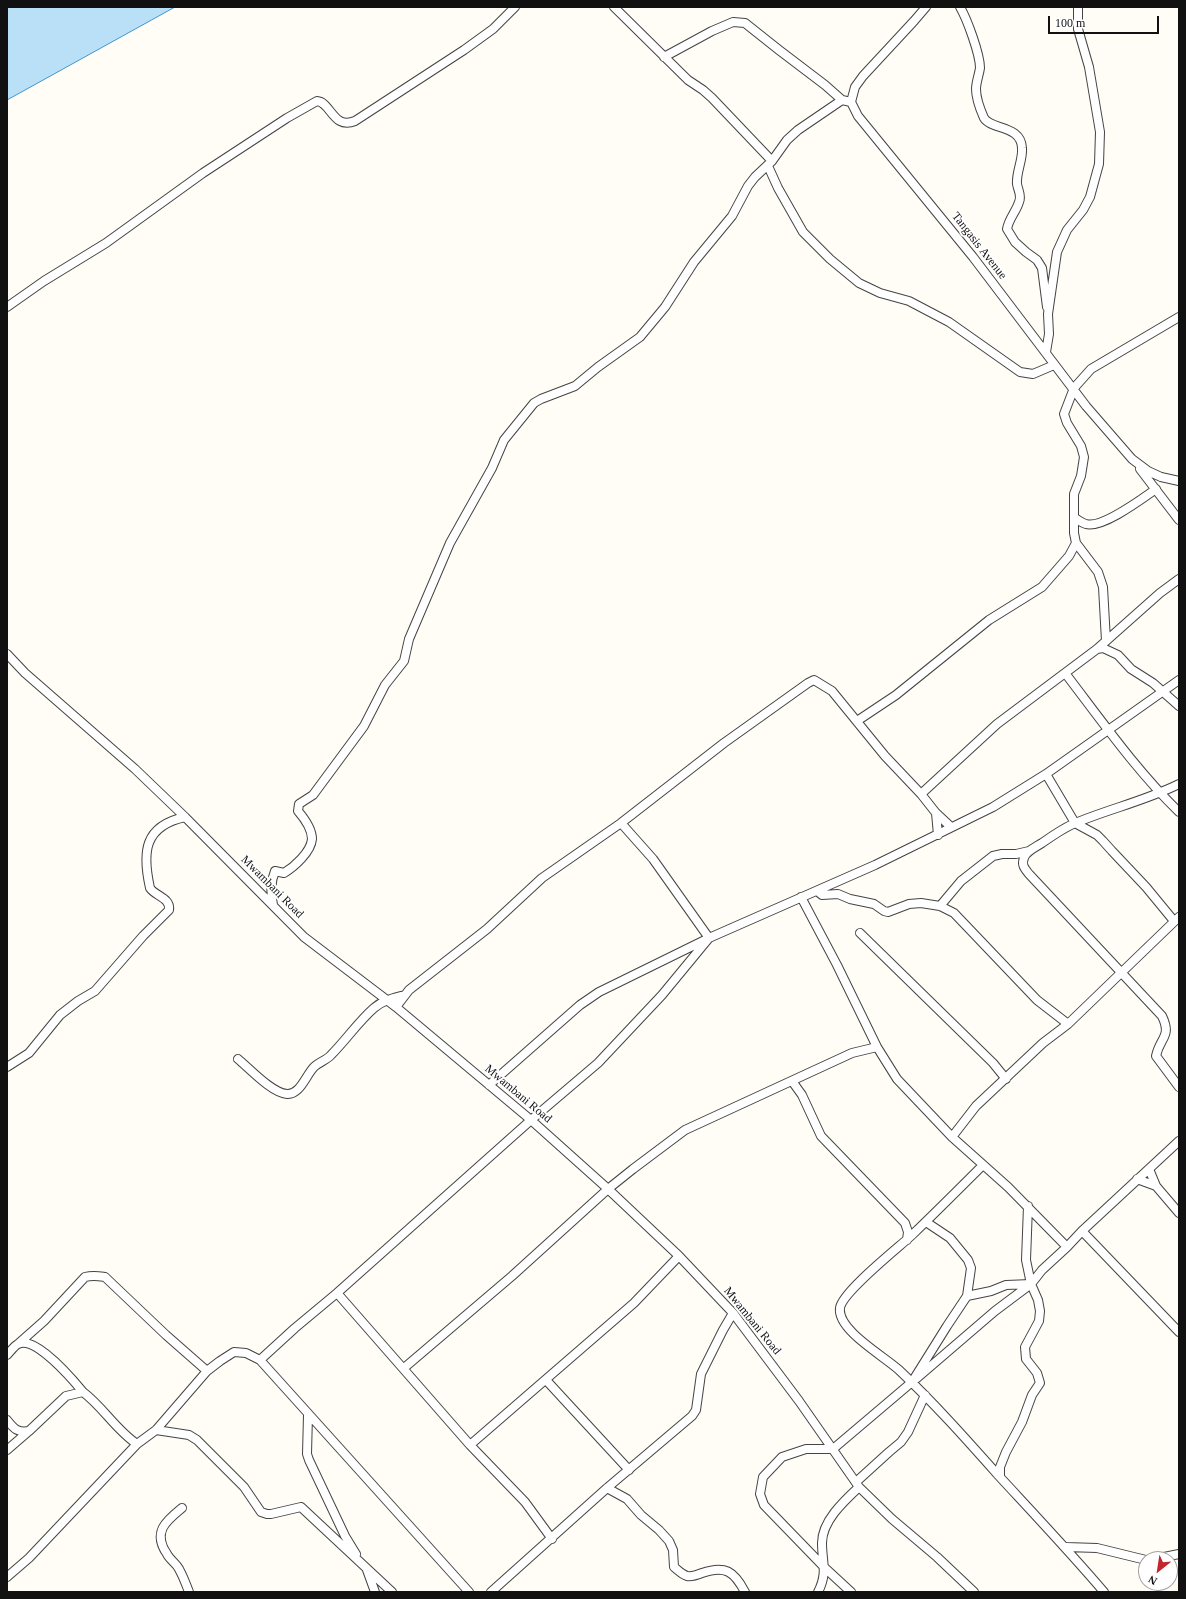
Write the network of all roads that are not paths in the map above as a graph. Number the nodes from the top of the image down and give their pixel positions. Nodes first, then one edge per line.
1 (515, 7) edge
2 (614, 7) edge
3 (926, 7) edge
4 (960, 7) edge
5 (1078, 7) edge
6 (664, 57) junction
7 (842, 100) junction
8 (851, 102) junction
9 (770, 163) junction
10 (7, 307) edge
11 (1048, 314) junction
12 (1179, 317) edge
13 (1046, 352) junction
14 (1054, 365) junction
15 (1074, 388) junction
16 (1136, 463) junction
17 (1179, 481) edge
18 (1156, 489) junction
19 (1075, 518) junction
20 (1179, 520) edge
21 (1076, 543) junction
22 (1179, 579) edge
23 (1106, 641) junction
24 (1096, 649) junction
25 (7, 654) edge
26 (1065, 673) junction
27 (1179, 680) edge
28 (1162, 692) junction
29 (1179, 706) edge
30 (856, 721) junction
31 (1108, 730) junction
32 (1046, 774) junction
33 (1179, 784) edge
34 (1160, 793) junction
35 (921, 794) junction
36 (1179, 812) edge
37 (936, 814) junction
38 (185, 817) junction
39 (621, 823) junction
40 (1075, 823) junction
41 (951, 827) junction
42 (938, 835) junction
43 (1031, 850) junction
44 (817, 891) junction
45 (801, 897) junction
46 (273, 905) junction
47 (940, 906) junction
48 (1177, 919) edge
49 (860, 933) dead end
50 (709, 938) junction
51 (1122, 972) junction
52 (405, 995) junction
53 (386, 1001) junction
54 (396, 1007) junction
55 (1068, 1024) junction
56 (877, 1047) junction
57 (238, 1059) dead end
58 (7, 1067) edge
59 (1006, 1079) junction
60 (792, 1081) junction
61 (489, 1085) junction
62 (1179, 1087) edge
63 (531, 1120) junction
64 (952, 1137) junction
65 (1179, 1141) edge
66 (983, 1165) junction
67 (1149, 1169) junction
68 (1137, 1179) junction
69 (1156, 1186) junction
70 (608, 1189) junction
71 (1028, 1206) junction
72 (1179, 1213) edge
73 (926, 1222) junction
74 (1082, 1230) junction
75 (907, 1240) junction
76 (1067, 1247) junction
77 (679, 1256) junction
78 (1031, 1284) junction
79 (337, 1293) junction
80 (967, 1296) junction
81 (733, 1313) junction
82 (1179, 1332) edge
83 (18, 1344) junction
84 (7, 1355) edge
85 (260, 1360) junction
86 (404, 1368) junction
87 (207, 1371) junction
88 (546, 1380) junction
89 (912, 1382) junction
90 (82, 1392) junction
91 (925, 1395) junction
92 (308, 1415) junction
93 (7, 1420) edge
94 (156, 1430) junction
95 (29, 1431) junction
96 (137, 1444) junction
97 (470, 1445) junction
98 (833, 1449) junction
99 (7, 1450) edge
100 (629, 1470) junction
101 (1000, 1476) junction
102 (857, 1484) junction
103 (607, 1488) junction
104 (182, 1508) dead end
105 (552, 1539) junction
106 (1066, 1547) junction
107 (1138, 1558) edge
108 (366, 1568) junction
109 (825, 1568) junction
110 (7, 1577) edge
111 (189, 1592) edge
112 (375, 1592) edge
113 (392, 1592) edge
114 (469, 1592) edge
115 (491, 1592) edge
116 (746, 1592) edge
117 (818, 1592) edge
118 (851, 1592) edge
119 (974, 1592) edge
120 (1104, 1592) edge

1 - 10 street
2 - 6 street
3 - 8 street
4 - 11 street
5 - 11 street
6 - 7 street
6 - 9 street
7 - 8 street
7 - 9 street
8 - 13 street, Tangasis Avenue
9 - 14 street
9 - 46 street
11 - 13 street
12 - 15 street
13 - 14 street, Tangasis Avenue
14 - 15 street, Tangasis Avenue
15 - 16 street, Tangasis Avenue
15 - 19 street
16 - 17 street, Tangasis Avenue
16 - 18 street
18 - 19 street
18 - 20 street
19 - 21 street
21 - 23 street
21 - 30 street
22 - 23 street
23 - 24 street
24 - 26 street
24 - 28 street
25 - 38 street, Mwambani Road
26 - 31 street
26 - 35 street
27 - 28 street
28 - 29 street
28 - 31 street
30 - 35 street
30 - 39 street
31 - 32 street
31 - 34 street
32 - 40 street
32 - 41 street
33 - 34 street
34 - 36 street
34 - 40 street
35 - 37 street
37 - 41 street
37 - 42 street
38 - 46 street, Mwambani Road
38 - 58 street
39 - 50 street
39 - 52 street
40 - 43 street
40 - 48 street
41 - 42 street
42 - 44 street
43 - 47 street
43 - 51 street
44 - 45 street
44 - 47 street
45 - 50 street
45 - 56 street
46 - 53 street, Mwambani Road
47 - 55 street
48 - 51 street
49 - 59 street
50 - 61 street
50 - 63 street
51 - 55 street
51 - 62 street
52 - 53 street
52 - 54 street
53 - 54 street, Mwambani Road
53 - 57 street
54 - 61 street, Mwambani Road
55 - 59 street
56 - 60 street
56 - 64 street
59 - 64 street
60 - 70 street
60 - 75 street
61 - 63 street, Mwambani Road
63 - 70 street, Mwambani Road
63 - 79 street
64 - 66 street
65 - 67 street
66 - 71 street
66 - 73 street
67 - 68 street
67 - 69 street
68 - 69 street
68 - 74 street
69 - 72 street
70 - 77 street, Mwambani Road
70 - 86 street
71 - 76 street
71 - 78 street
73 - 75 street
73 - 80 street
74 - 76 street
74 - 82 street
75 - 89 street
76 - 78 street
77 - 81 street, Mwambani Road
77 - 88 street
78 - 80 street
78 - 89 street
78 - 101 street
79 - 85 street
79 - 86 street
80 - 89 street
81 - 98 street, Mwambani Road
81 - 100 street
83 - 84 street
83 - 87 street
83 - 90 street
85 - 87 street
85 - 92 street
86 - 97 street
87 - 94 street
88 - 97 street
88 - 100 street
89 - 91 street
89 - 98 street
90 - 95 street
90 - 96 street
91 - 101 street
91 - 102 street
92 - 108 street
92 - 114 street
93 - 95 street
94 - 96 street
94 - 108 street
95 - 99 street
96 - 110 street
97 - 105 street
98 - 102 street, Mwambani Road
98 - 109 street
100 - 103 street
101 - 106 street
102 - 109 street
102 - 119 street, Mwambani Road
103 - 105 street
103 - 116 street
104 - 111 street
105 - 115 street
106 - 107 street
106 - 120 street
108 - 112 street
108 - 113 street
109 - 117 street
109 - 118 street

